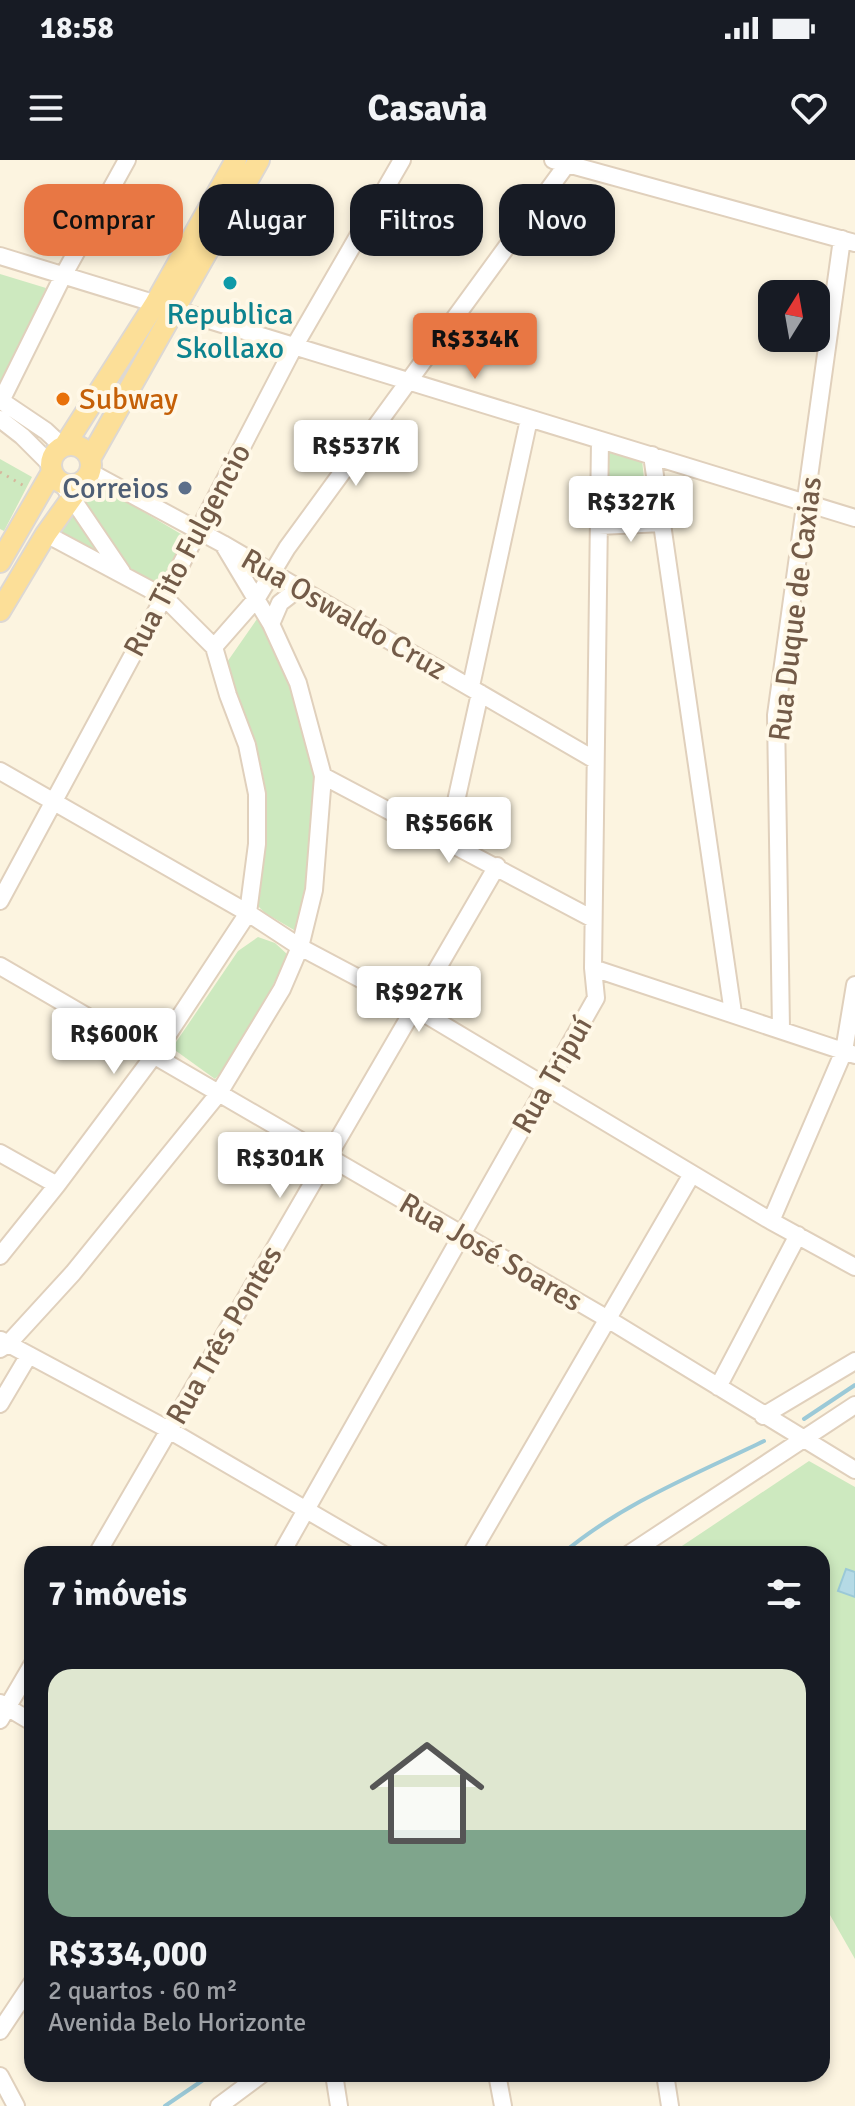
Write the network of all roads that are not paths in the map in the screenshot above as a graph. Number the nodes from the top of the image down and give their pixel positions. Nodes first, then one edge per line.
1 (127, 160) edge
2 (236, 160) edge
3 (259, 160) edge
4 (402, 160) edge
5 (563, 161) edge
6 (849, 241) edge
7 (0, 256) edge
8 (63, 276) junction
9 (164, 307) junction
10 (294, 347) junction
11 (409, 381) junction
12 (0, 401) edge
13 (0, 419) edge
14 (529, 419) junction
15 (600, 440) junction
16 (63, 446) junction
17 (652, 455) junction
18 (88, 470) junction
19 (58, 479) junction
20 (807, 503) junction
21 (855, 518) edge
22 (662, 523) junction
23 (599, 526) junction
24 (198, 530) junction
25 (46, 534) junction
26 (223, 544) junction
27 (0, 562) edge
28 (123, 574) junction
29 (271, 574) junction
30 (298, 589) junction
31 (164, 597) junction
32 (257, 598) junction
33 (1, 608) edge
34 (271, 624) junction
35 (214, 647) junction
36 (475, 689) junction
37 (595, 760) junction
38 (0, 771) edge
39 (323, 776) junction
40 (53, 801) junction
41 (447, 842) junction
42 (497, 866) junction
43 (0, 901) edge
44 (248, 913) junction
45 (593, 919) junction
46 (300, 947) junction
47 (0, 966) edge
48 (593, 968) junction
49 (855, 985) edge
50 (415, 1008) junction
51 (733, 1013) junction
52 (781, 1029) junction
53 (850, 1053) edge
54 (155, 1054) junction
55 (544, 1087) junction
56 (219, 1093) junction
57 (0, 1153) edge
58 (328, 1157) junction
59 (692, 1174) junction
60 (57, 1185) junction
61 (771, 1221) junction
62 (798, 1235) junction
63 (461, 1236) junction
64 (0, 1256) edge
65 (855, 1267) edge
66 (606, 1318) junction
67 (3, 1344) edge
68 (29, 1355) junction
69 (855, 1361) edge
70 (718, 1387) junction
71 (0, 1404) edge
72 (855, 1405) edge
73 (763, 1416) junction
74 (169, 1430) junction
75 (803, 1439) junction
76 (855, 1470) edge
77 (306, 1511) junction
78 (102, 1546) edge
79 (286, 1546) edge
80 (368, 1546) edge
81 (476, 1546) edge
82 (641, 1546) edge
83 (24, 1677) edge
84 (2, 1710) edge
85 (24, 1719) edge
86 (24, 1995) edge
87 (0, 2031) edge
88 (0, 2076) edge
89 (251, 2082) edge
90 (335, 2082) edge
91 (498, 2082) edge
92 (666, 2082) edge
93 (16, 2106) edge
94 (219, 2106) edge
95 (339, 2106) edge
96 (503, 2106) edge
97 (670, 2106) edge

1 - 8 street
2 - 9 main road
3 - 9 main road
4 - 10 street, Rua Tito Fulgencio
5 - 6 street
5 - 11 street
6 - 20 street, Rua Duque de Caxias
7 - 8 street
8 - 9 street
8 - 12 street
9 - 10 street
9 - 16 main road
9 - 18 main road
10 - 11 street
10 - 24 street, Rua Tito Fulgencio
11 - 14 street
11 - 29 street
12 - 16 street
13 - 19 street
14 - 15 street
14 - 36 street
15 - 17 street
15 - 23 street, Rua Tripuí
16 - 18 main road
16 - 19 main road
17 - 20 street
17 - 22 street
18 - 19 main road
18 - 24 street, Rua Oswaldo Cruz
19 - 25 main road
19 - 27 main road
19 - 28 street
20 - 21 street
20 - 52 street, Rua Duque de Caxias
22 - 23 street
22 - 51 street
23 - 37 street, Rua Tripuí
24 - 26 street, Rua Oswaldo Cruz
24 - 31 street, Rua Tito Fulgencio
25 - 28 street
25 - 33 main road
26 - 29 street, Rua Oswaldo Cruz
26 - 32 street
28 - 31 street
29 - 30 street, Rua Oswaldo Cruz
29 - 32 street
30 - 34 street
30 - 36 street, Rua Oswaldo Cruz
31 - 35 street
31 - 40 street, Rua Tito Fulgencio
32 - 34 street
32 - 35 street
34 - 39 street
35 - 44 street
36 - 37 street, Rua Oswaldo Cruz
36 - 41 street
37 - 45 street, Rua Tripuí
38 - 40 street
39 - 41 street
39 - 46 street
40 - 43 street, Rua Tito Fulgencio
40 - 44 street
41 - 42 street
42 - 45 street
42 - 50 street, Rua Três Pontes
44 - 46 street
44 - 54 street
45 - 48 street, Rua Tripuí
46 - 50 street
46 - 56 street
47 - 54 street, Rua José Soares
48 - 51 street
48 - 55 street, Rua Tripuí
49 - 53 street
50 - 55 street
50 - 58 street, Rua Três Pontes
51 - 52 street
52 - 53 street
53 - 61 street
54 - 56 street, Rua José Soares
54 - 60 street
55 - 59 street
55 - 63 street, Rua Tripuí
56 - 58 street, Rua José Soares
56 - 67 street
57 - 60 street
58 - 63 street, Rua José Soares
58 - 74 street, Rua Três Pontes
59 - 61 street
59 - 66 street
60 - 64 street
61 - 62 street
62 - 65 street
62 - 70 street
63 - 66 street, Rua José Soares
63 - 77 street, Rua Tripuí
66 - 70 street, Rua José Soares
66 - 81 street
67 - 68 street
68 - 71 street
68 - 74 street
69 - 73 street
70 - 73 street, Rua José Soares
72 - 75 street
73 - 75 street, Rua José Soares
74 - 77 street
74 - 78 street, Rua Três Pontes
75 - 76 street, Rua José Soares
75 - 82 street
77 - 79 street, Rua Tripuí
77 - 80 street
83 - 84 street
84 - 85 street
86 - 87 street
88 - 93 street
89 - 94 street
90 - 95 street
91 - 96 street
92 - 97 street

